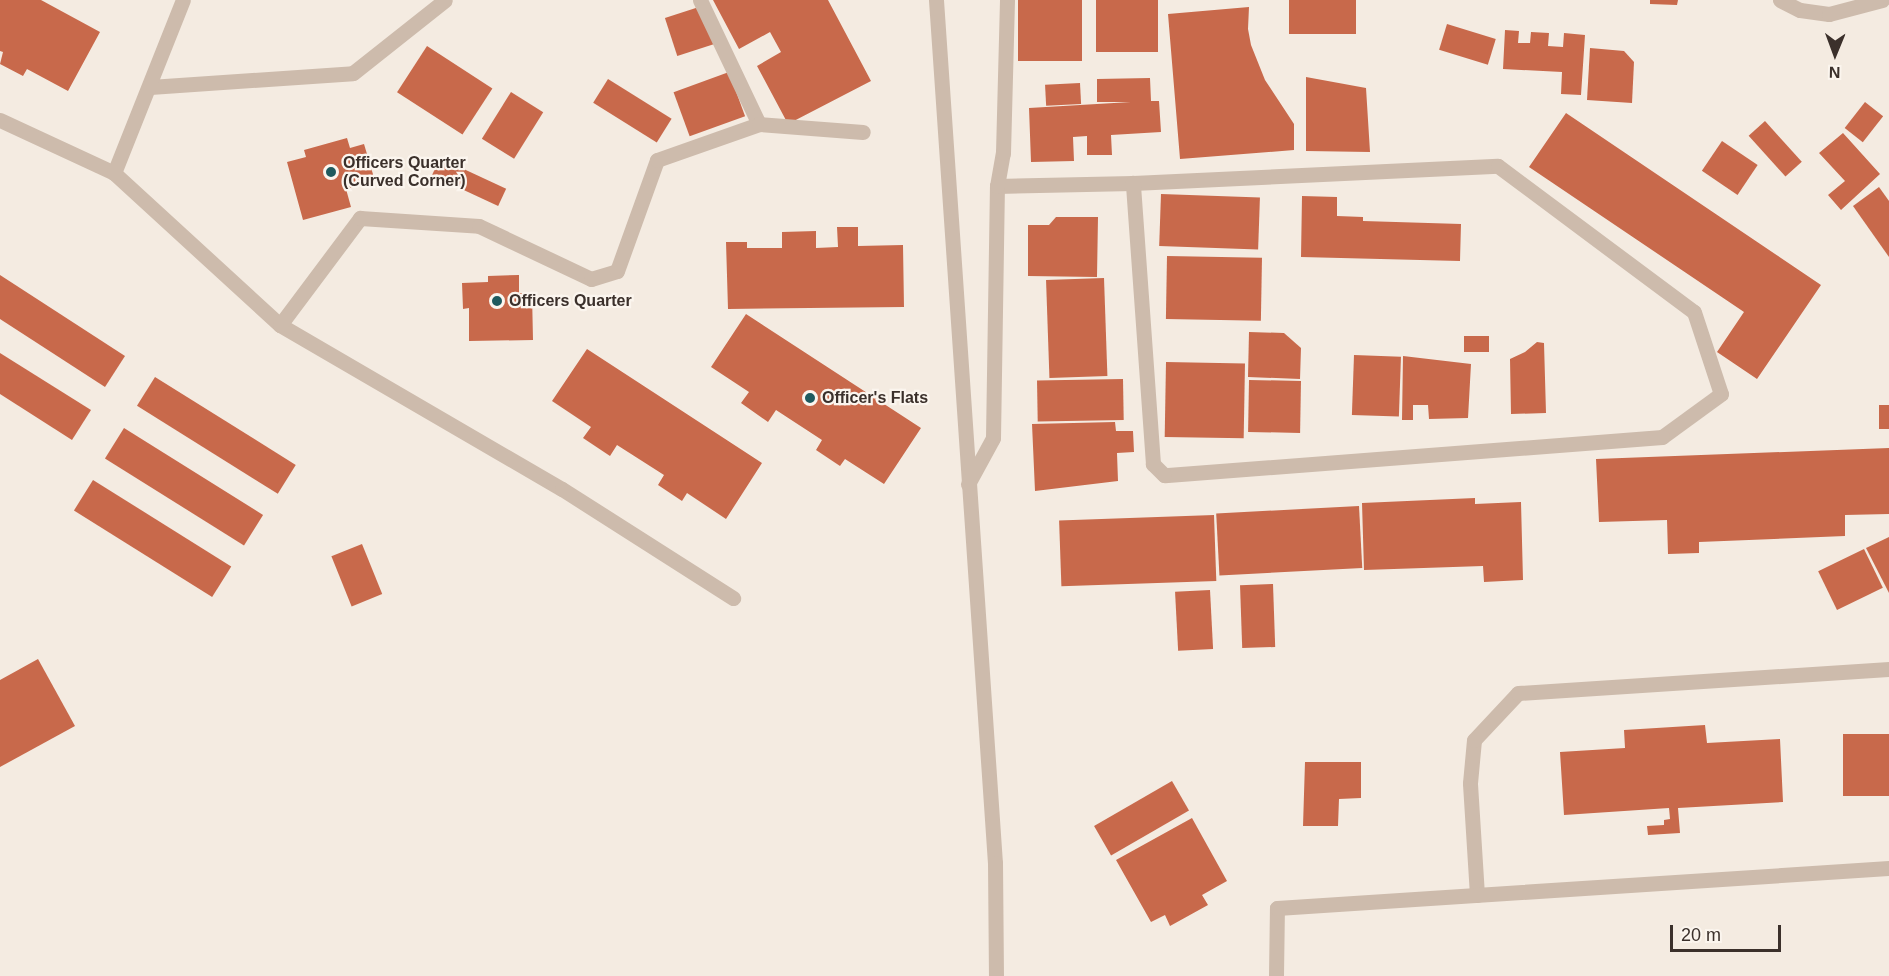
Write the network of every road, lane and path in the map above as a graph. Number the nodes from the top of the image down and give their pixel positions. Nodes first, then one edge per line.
1 (183, 0) edge
2 (445, 0) edge
3 (700, 0) edge
4 (936, 0) edge
5 (1007, 0) edge
6 (1780, 0) edge
7 (1882, 0) edge
8 (150, 87) junction
9 (0, 120) edge
10 (759, 124) junction
11 (863, 132) dead end
12 (114, 173) junction
13 (1133, 183) junction
14 (997, 186) junction
15 (280, 325) junction
16 (968, 484) junction
17 (733, 598) dead end
18 (1889, 669) edge
19 (1889, 868) edge
20 (1477, 895) junction
21 (996, 976) edge
22 (1276, 976) edge

1 - 8 street
2 - 8 street
3 - 10 street
4 - 16 street
5 - 14 street
6 - 7 street
8 - 12 street
9 - 12 street
10 - 11 street
10 - 15 street
12 - 15 street
13 - 13 street
13 - 14 street
14 - 16 street
15 - 17 street
16 - 21 street
18 - 20 street
19 - 20 street
20 - 22 street

